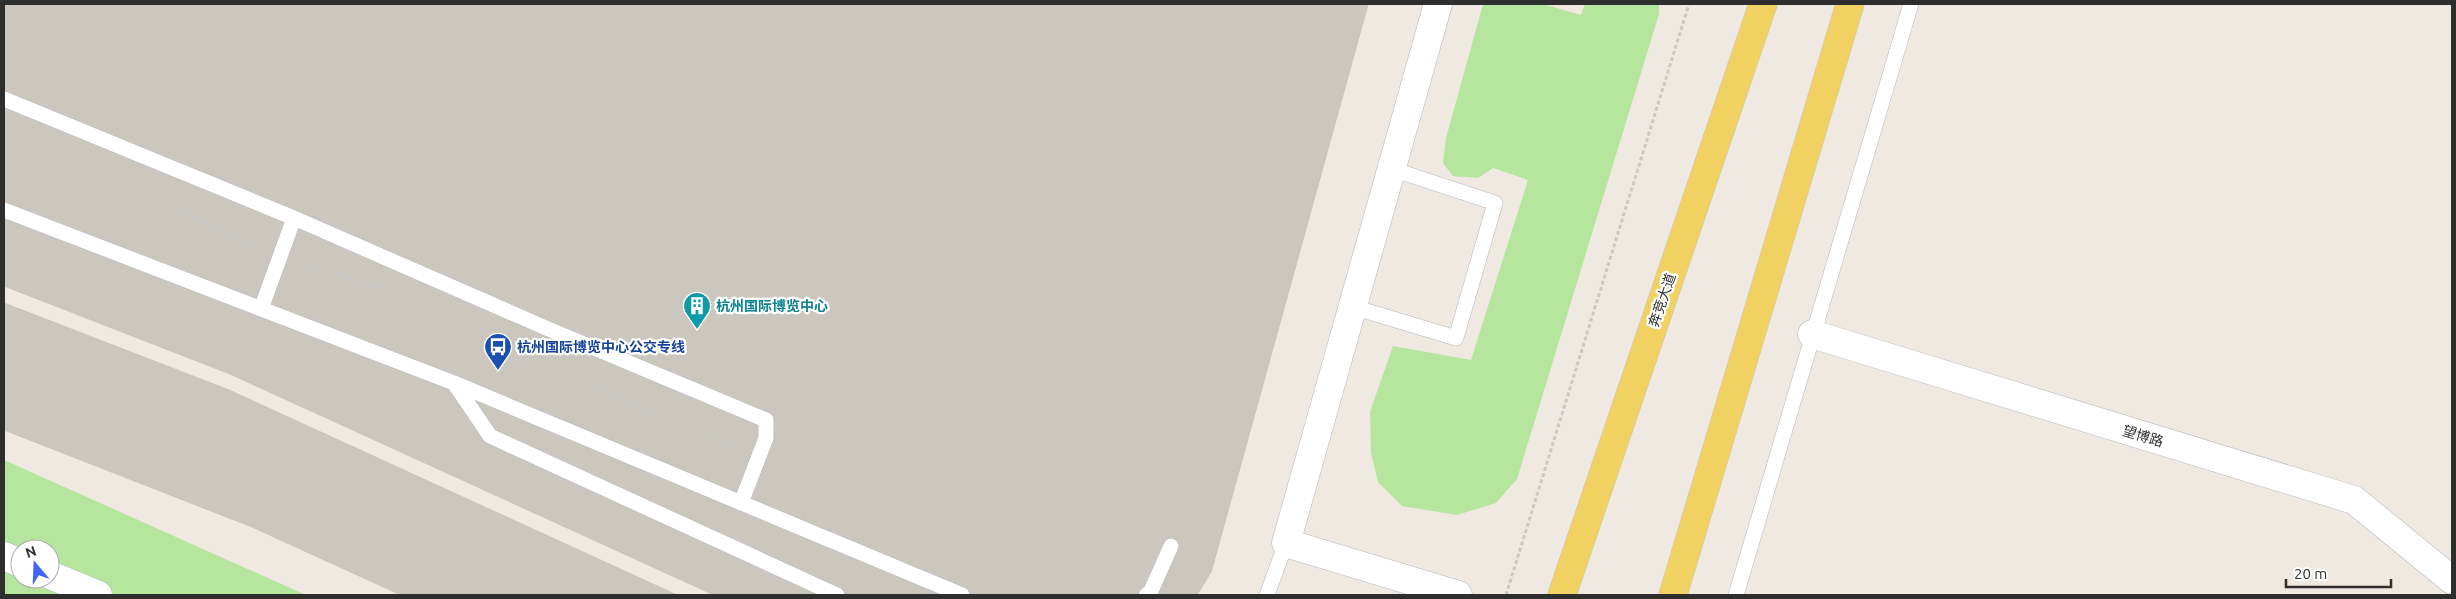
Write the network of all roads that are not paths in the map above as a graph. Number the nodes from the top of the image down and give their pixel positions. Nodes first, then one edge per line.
1 (1438, 4) edge
2 (1763, 4) edge
3 (1850, 4) edge
4 (1911, 4) edge
5 (4, 99) edge
6 (1392, 169) junction
7 (4, 210) edge
8 (294, 218) junction
9 (1353, 307) junction
10 (261, 309) junction
11 (1812, 334) junction
12 (454, 383) junction
13 (741, 503) junction
14 (1286, 543) junction
15 (1171, 546) dead end
16 (60, 579) edge
17 (2452, 580) edge
18 (98, 595) edge
19 (837, 595) edge
20 (962, 595) edge
21 (1146, 595) edge
22 (1268, 595) edge
23 (1458, 595) edge
24 (1562, 595) edge
25 (1673, 595) edge
26 (1736, 595) edge

1 - 6 street
2 - 24 main road, 奔竞大道
3 - 25 main road
4 - 11 lane
5 - 8 lane
6 - 9 street
6 - 9 lane
7 - 10 lane
8 - 10 lane
8 - 13 lane
9 - 14 street
10 - 12 lane
11 - 17 street, 望博路
11 - 26 lane
12 - 13 lane
12 - 19 lane
13 - 20 lane
14 - 22 lane
14 - 23 street
15 - 21 lane
16 - 18 street

